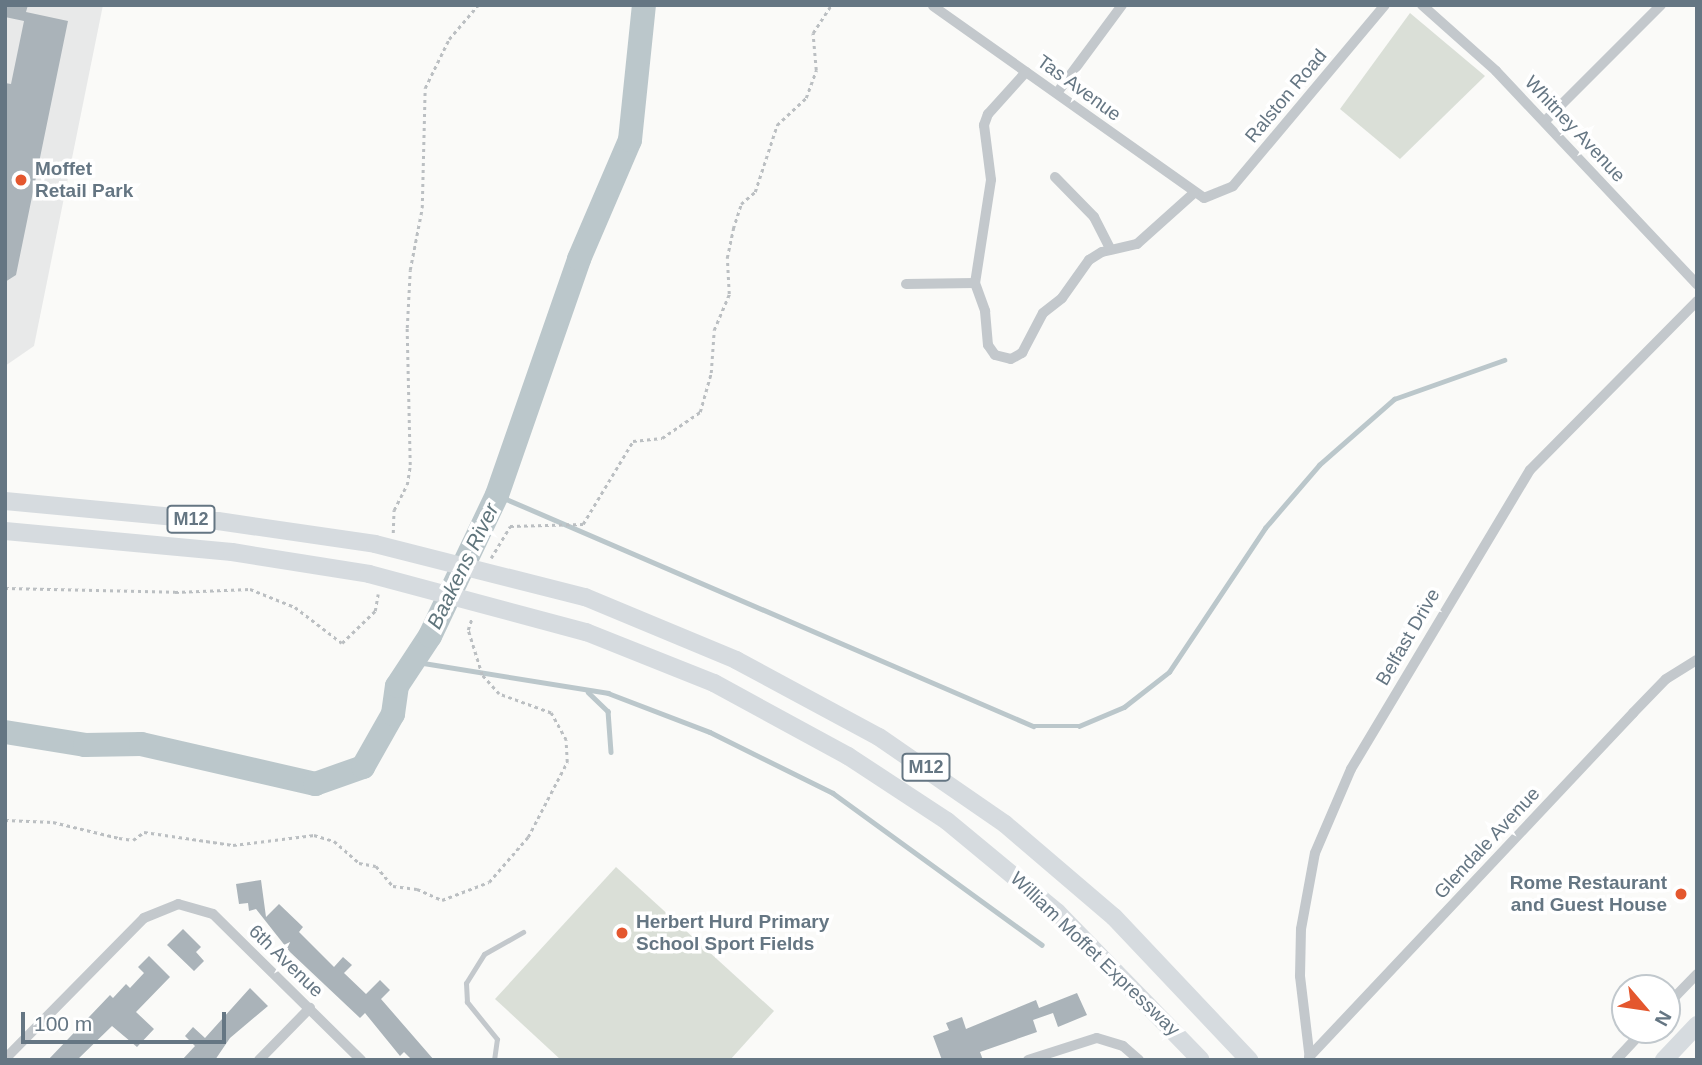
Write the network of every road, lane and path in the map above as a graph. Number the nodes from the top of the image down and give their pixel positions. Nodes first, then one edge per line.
1 (478, 5) edge
2 (831, 5) edge
3 (1122, 5) edge
4 (1385, 5) edge
5 (1422, 5) edge
6 (1661, 5) edge
7 (933, 6) edge
8 (1027, 72) junction
9 (1057, 93) junction
10 (1545, 121) junction
11 (1055, 177) dead end
12 (1199, 196) junction
13 (1110, 249) junction
14 (975, 283) junction
15 (906, 284) dead end
16 (1697, 284) edge
17 (1697, 301) edge
18 (5, 501) edge
19 (5, 531) edge
20 (383, 542) junction
21 (493, 552) dead end
22 (374, 580) junction
23 (5, 588) edge
24 (468, 630) dead end
25 (1697, 660) edge
26 (5, 820) edge
27 (523, 932) dead end
28 (1697, 974) edge
29 (1681, 991) edge
30 (310, 1008) junction
31 (1697, 1025) edge
32 (1631, 1044) edge
33 (1310, 1058) edge
34 (5, 1059) edge
35 (259, 1060) edge
36 (361, 1060) edge
37 (494, 1060) edge
38 (1028, 1060) edge
39 (1139, 1060) edge
40 (1201, 1060) edge
41 (1249, 1060) edge
42 (1616, 1060) edge
43 (1664, 1060) edge

1 - 20 path
2 - 21 path
3 - 9 street
4 - 12 street, Ralston Road
5 - 10 street, Whitney Avenue
6 - 10 street
7 - 8 street, Tas Avenue
8 - 9 street, Tas Avenue
8 - 14 street
9 - 12 street, Tas Avenue
10 - 16 street, Whitney Avenue
11 - 13 street
12 - 13 street, Ralston Road
13 - 14 street, Ralston Road
14 - 15 street
17 - 33 street, Belfast Drive
18 - 20 main road, William Moffet Expressway / M12
19 - 22 main road, William Moffet Expressway / M12
20 - 41 main road, William Moffet Expressway / M12
22 - 23 path
22 - 40 main road, William Moffet Expressway / M12
24 - 26 path
25 - 33 street, Glendale Avenue
27 - 37 lane
28 - 29 street
30 - 34 street, 6th Avenue
30 - 35 street
30 - 36 street, 6th Avenue
31 - 43 main road
32 - 42 street
38 - 39 street

